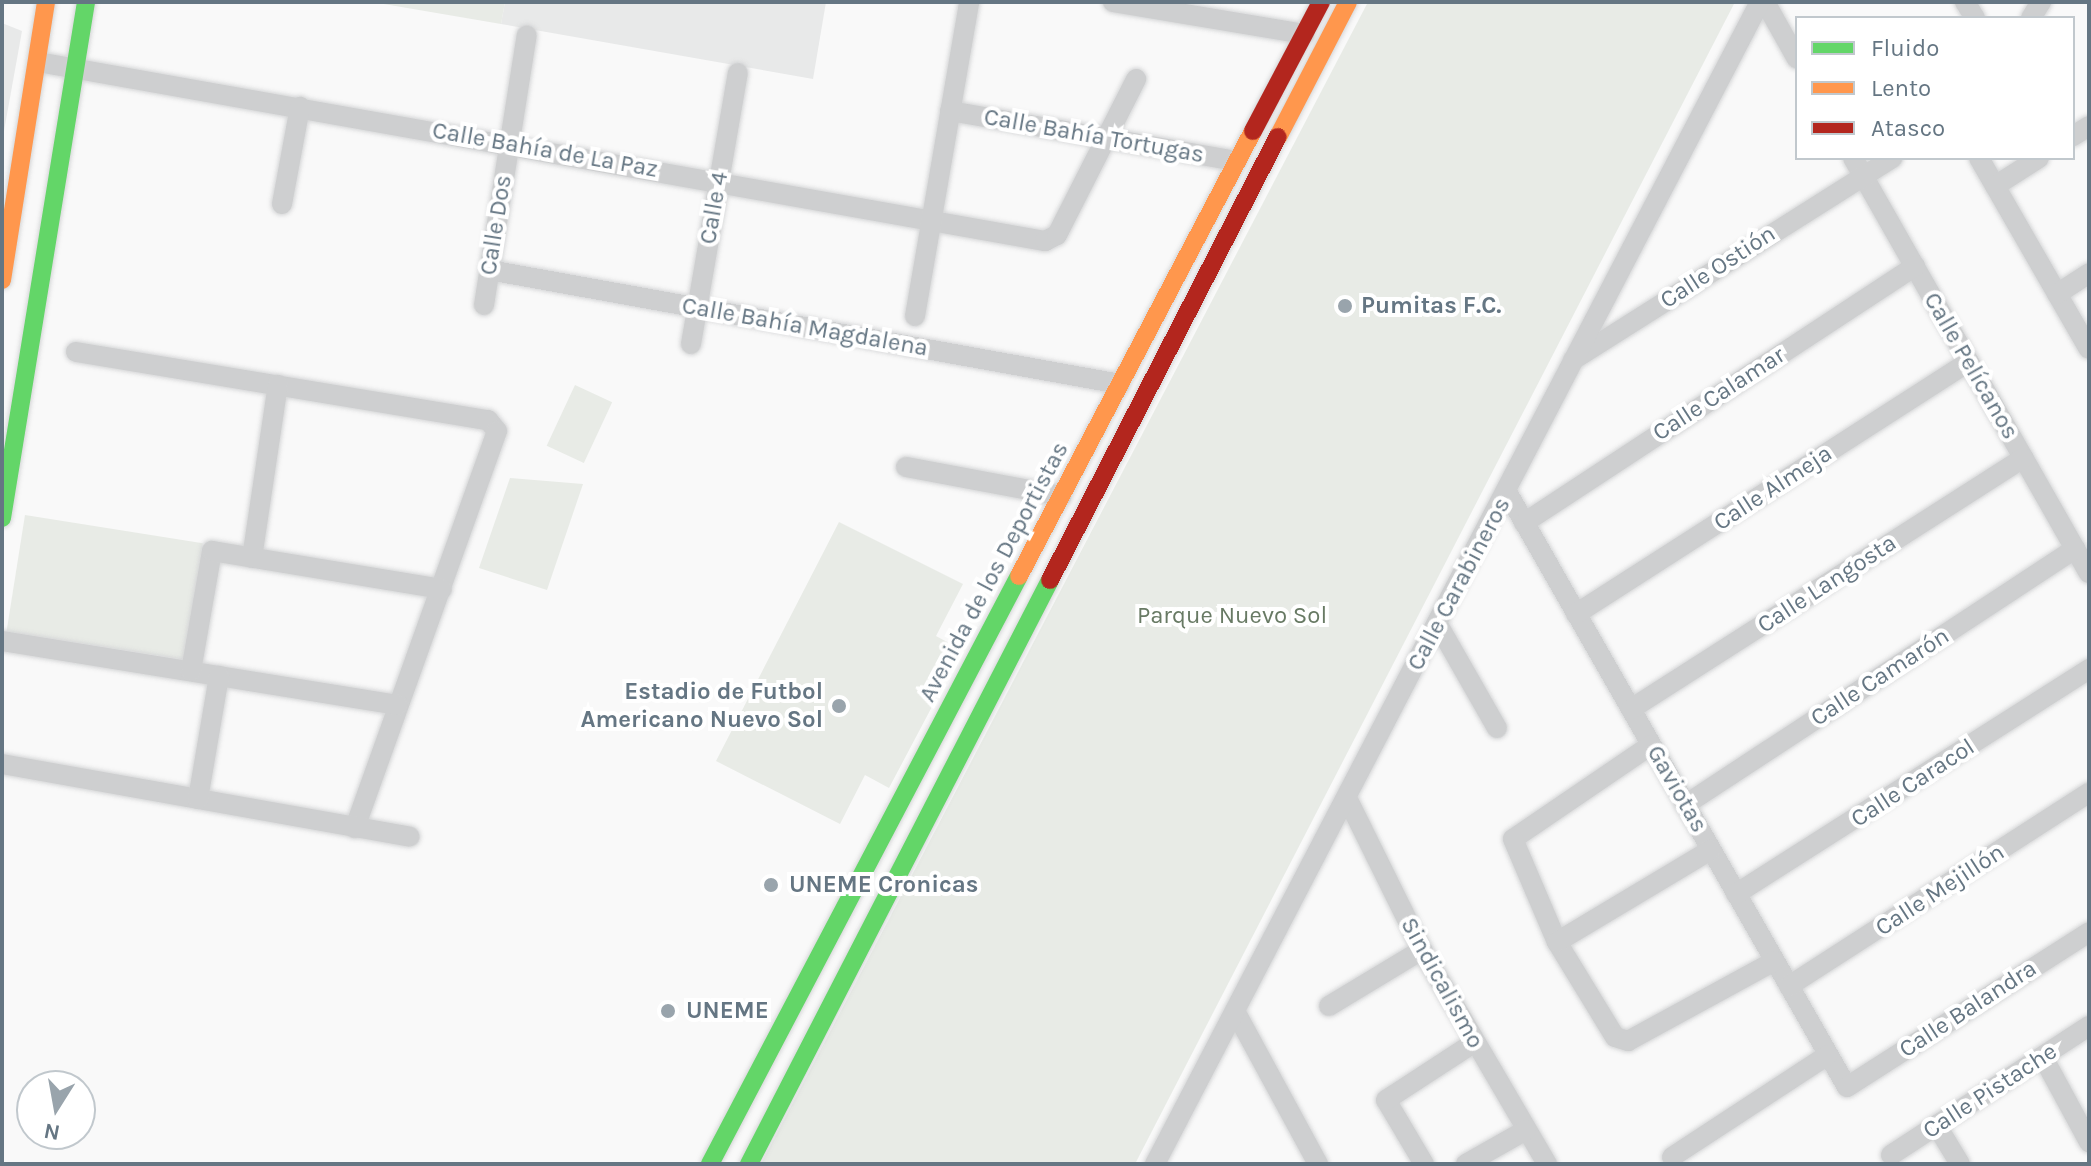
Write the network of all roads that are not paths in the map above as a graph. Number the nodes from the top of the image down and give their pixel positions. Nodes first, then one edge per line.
1 (46, 2) edge
2 (86, 2) edge
3 (969, 2) edge
4 (1113, 2) edge
5 (1321, 2) edge
6 (1348, 2) edge
7 (1762, 2) edge
8 (1179, 7) edge
9 (1304, 34) junction
10 (527, 35) dead end
11 (1795, 56) edge
12 (38, 62) junction
13 (74, 68) junction
14 (738, 73) dead end
15 (1136, 79) dead end
16 (300, 107) junction
17 (950, 111) junction
18 (1105, 138) junction
19 (509, 144) junction
20 (1884, 160) edge
21 (1980, 160) edge
22 (2036, 160) edge
23 (1237, 161) junction
24 (1858, 166) edge
25 (719, 181) junction
26 (1995, 186) junction
27 (282, 204) dead end
28 (932, 218) junction
29 (1915, 266) junction
30 (489, 270) junction
31 (2089, 273) edge
32 (2, 280) edge
33 (2057, 294) junction
34 (484, 305) dead end
35 (697, 307) junction
36 (915, 316) dead end
37 (691, 344) dead end
38 (2089, 349) edge
39 (76, 352) dead end
40 (1573, 360) junction
41 (1969, 362) junction
42 (1120, 384) junction
43 (278, 385) junction
44 (2024, 458) junction
45 (906, 467) dead end
46 (1507, 492) junction
47 (1061, 496) junction
48 (2, 518) edge
49 (1524, 523) junction
50 (252, 558) junction
51 (2084, 562) edge
52 (442, 589) junction
53 (1008, 598) junction
54 (1032, 609) junction
55 (1576, 614) junction
56 (1437, 623) junction
57 (2, 641) edge
58 (2089, 669) edge
59 (191, 671) junction
60 (219, 676) junction
61 (398, 705) junction
62 (1631, 709) junction
63 (1497, 728) dead end
64 (1651, 745) junction
65 (2, 764) edge
66 (2089, 793) edge
67 (1347, 798) junction
68 (198, 799) junction
69 (1685, 805) junction
70 (355, 828) junction
71 (410, 837) dead end
72 (1711, 850) junction
73 (856, 883) junction
74 (1736, 894) junction
75 (888, 897) junction
76 (2089, 932) edge
77 (1557, 942) junction
78 (1422, 950) junction
79 (1775, 961) junction
80 (1789, 986) junction
81 (1329, 1006) dead end
82 (1235, 1011) junction
83 (2089, 1026) edge
84 (1475, 1042) junction
85 (1828, 1055) junction
86 (2043, 1057) junction
87 (1847, 1087) joint
88 (1937, 1126) junction
89 (1526, 1130) junction
90 (2088, 1139) edge
91 (1891, 1155) dead end
92 (1672, 1157) dead end
93 (710, 1164) edge
94 (749, 1164) edge
95 (1155, 1164) edge
96 (1318, 1164) edge
97 (1424, 1164) edge
98 (1466, 1164) edge
99 (1547, 1164) edge
100 (1960, 1164) edge

1 - 12 street
2 - 13 street
3 - 17 street
4 - 8 street
5 - 9 street, Avenida de los Deportistas
6 - 54 street, Avenida de los Deportistas
7 - 11 street
7 - 40 street, Calle Carabineros
8 - 9 street
9 - 23 street, Avenida de los Deportistas
10 - 19 street, Calle Dos
12 - 13 street, Calle Bahía de La Paz
12 - 32 street
13 - 16 street, Calle Bahía de La Paz
13 - 48 street
14 - 25 street, Calle 4
15 - 18 street
16 - 19 street, Calle Bahía de La Paz
16 - 27 street
17 - 18 street, Calle Bahía Tortugas
17 - 28 street
18 - 23 street, Calle Bahía Tortugas
18 - 28 street, Calle Bahía de La Paz
19 - 25 street, Calle Bahía de La Paz
19 - 30 street, Calle Dos
20 - 24 street, Calle Ostión
21 - 26 street
22 - 26 street
23 - 42 street, Avenida de los Deportistas
24 - 29 street, Calle Pelícanos
24 - 40 street, Calle Ostión
25 - 28 street, Calle Bahía de La Paz
25 - 35 street, Calle 4
26 - 33 street
28 - 36 street
29 - 41 street, Calle Pelícanos
29 - 49 street, Calle Calamar
30 - 34 street, Calle Dos
30 - 35 street, Calle Bahía Magdalena
31 - 33 street
33 - 38 street
35 - 37 street, Calle 4
35 - 42 street, Calle Bahía Magdalena
39 - 43 street
40 - 46 street, Calle Carabineros
41 - 44 street, Calle Pelícanos
41 - 55 street, Calle Almeja
42 - 47 street, Avenida de los Deportistas
43 - 50 street
43 - 52 street
44 - 51 street, Calle Pelícanos
44 - 62 street, Calle Langosta
45 - 47 street
46 - 49 street, Gaviotas
46 - 56 street, Calle Carabineros
47 - 53 street, Avenida de los Deportistas
49 - 55 street, Gaviotas
50 - 52 street
50 - 59 street
51 - 69 street, Calle Camarón
52 - 61 street
53 - 54 street
53 - 73 street, Avenida de los Deportistas
54 - 75 street, Avenida de los Deportistas
55 - 62 street, Gaviotas
56 - 63 street
56 - 67 street, Calle Carabineros
57 - 59 street
58 - 74 street, Calle Caracol
59 - 60 street
60 - 61 street
60 - 68 street
61 - 70 street
62 - 64 street, Gaviotas
64 - 69 street, Gaviotas
64 - 77 street
65 - 68 street
66 - 80 street, Calle Mejillón
67 - 78 street, Sindicalismo
67 - 82 street, Calle Carabineros
68 - 70 street
69 - 72 street, Gaviotas
70 - 71 street
72 - 74 street, Gaviotas
72 - 77 street
73 - 75 street
73 - 93 street, Avenida de los Deportistas
74 - 79 street, Gaviotas
75 - 94 street, Avenida de los Deportistas
76 - 87 street, Calle Balandra
77 - 79 street
78 - 81 street
78 - 84 street, Sindicalismo
79 - 80 street, Gaviotas
80 - 85 street, Gaviotas
82 - 95 street, Calle Carabineros
82 - 96 street
83 - 86 street, Calle Pistache
84 - 89 street, Sindicalismo
84 - 97 street
85 - 87 street, Gaviotas
85 - 92 street
86 - 88 street, Calle Pistache
86 - 90 street
88 - 91 street, Calle Pistache
88 - 100 street
89 - 98 street
89 - 99 street, Sindicalismo

